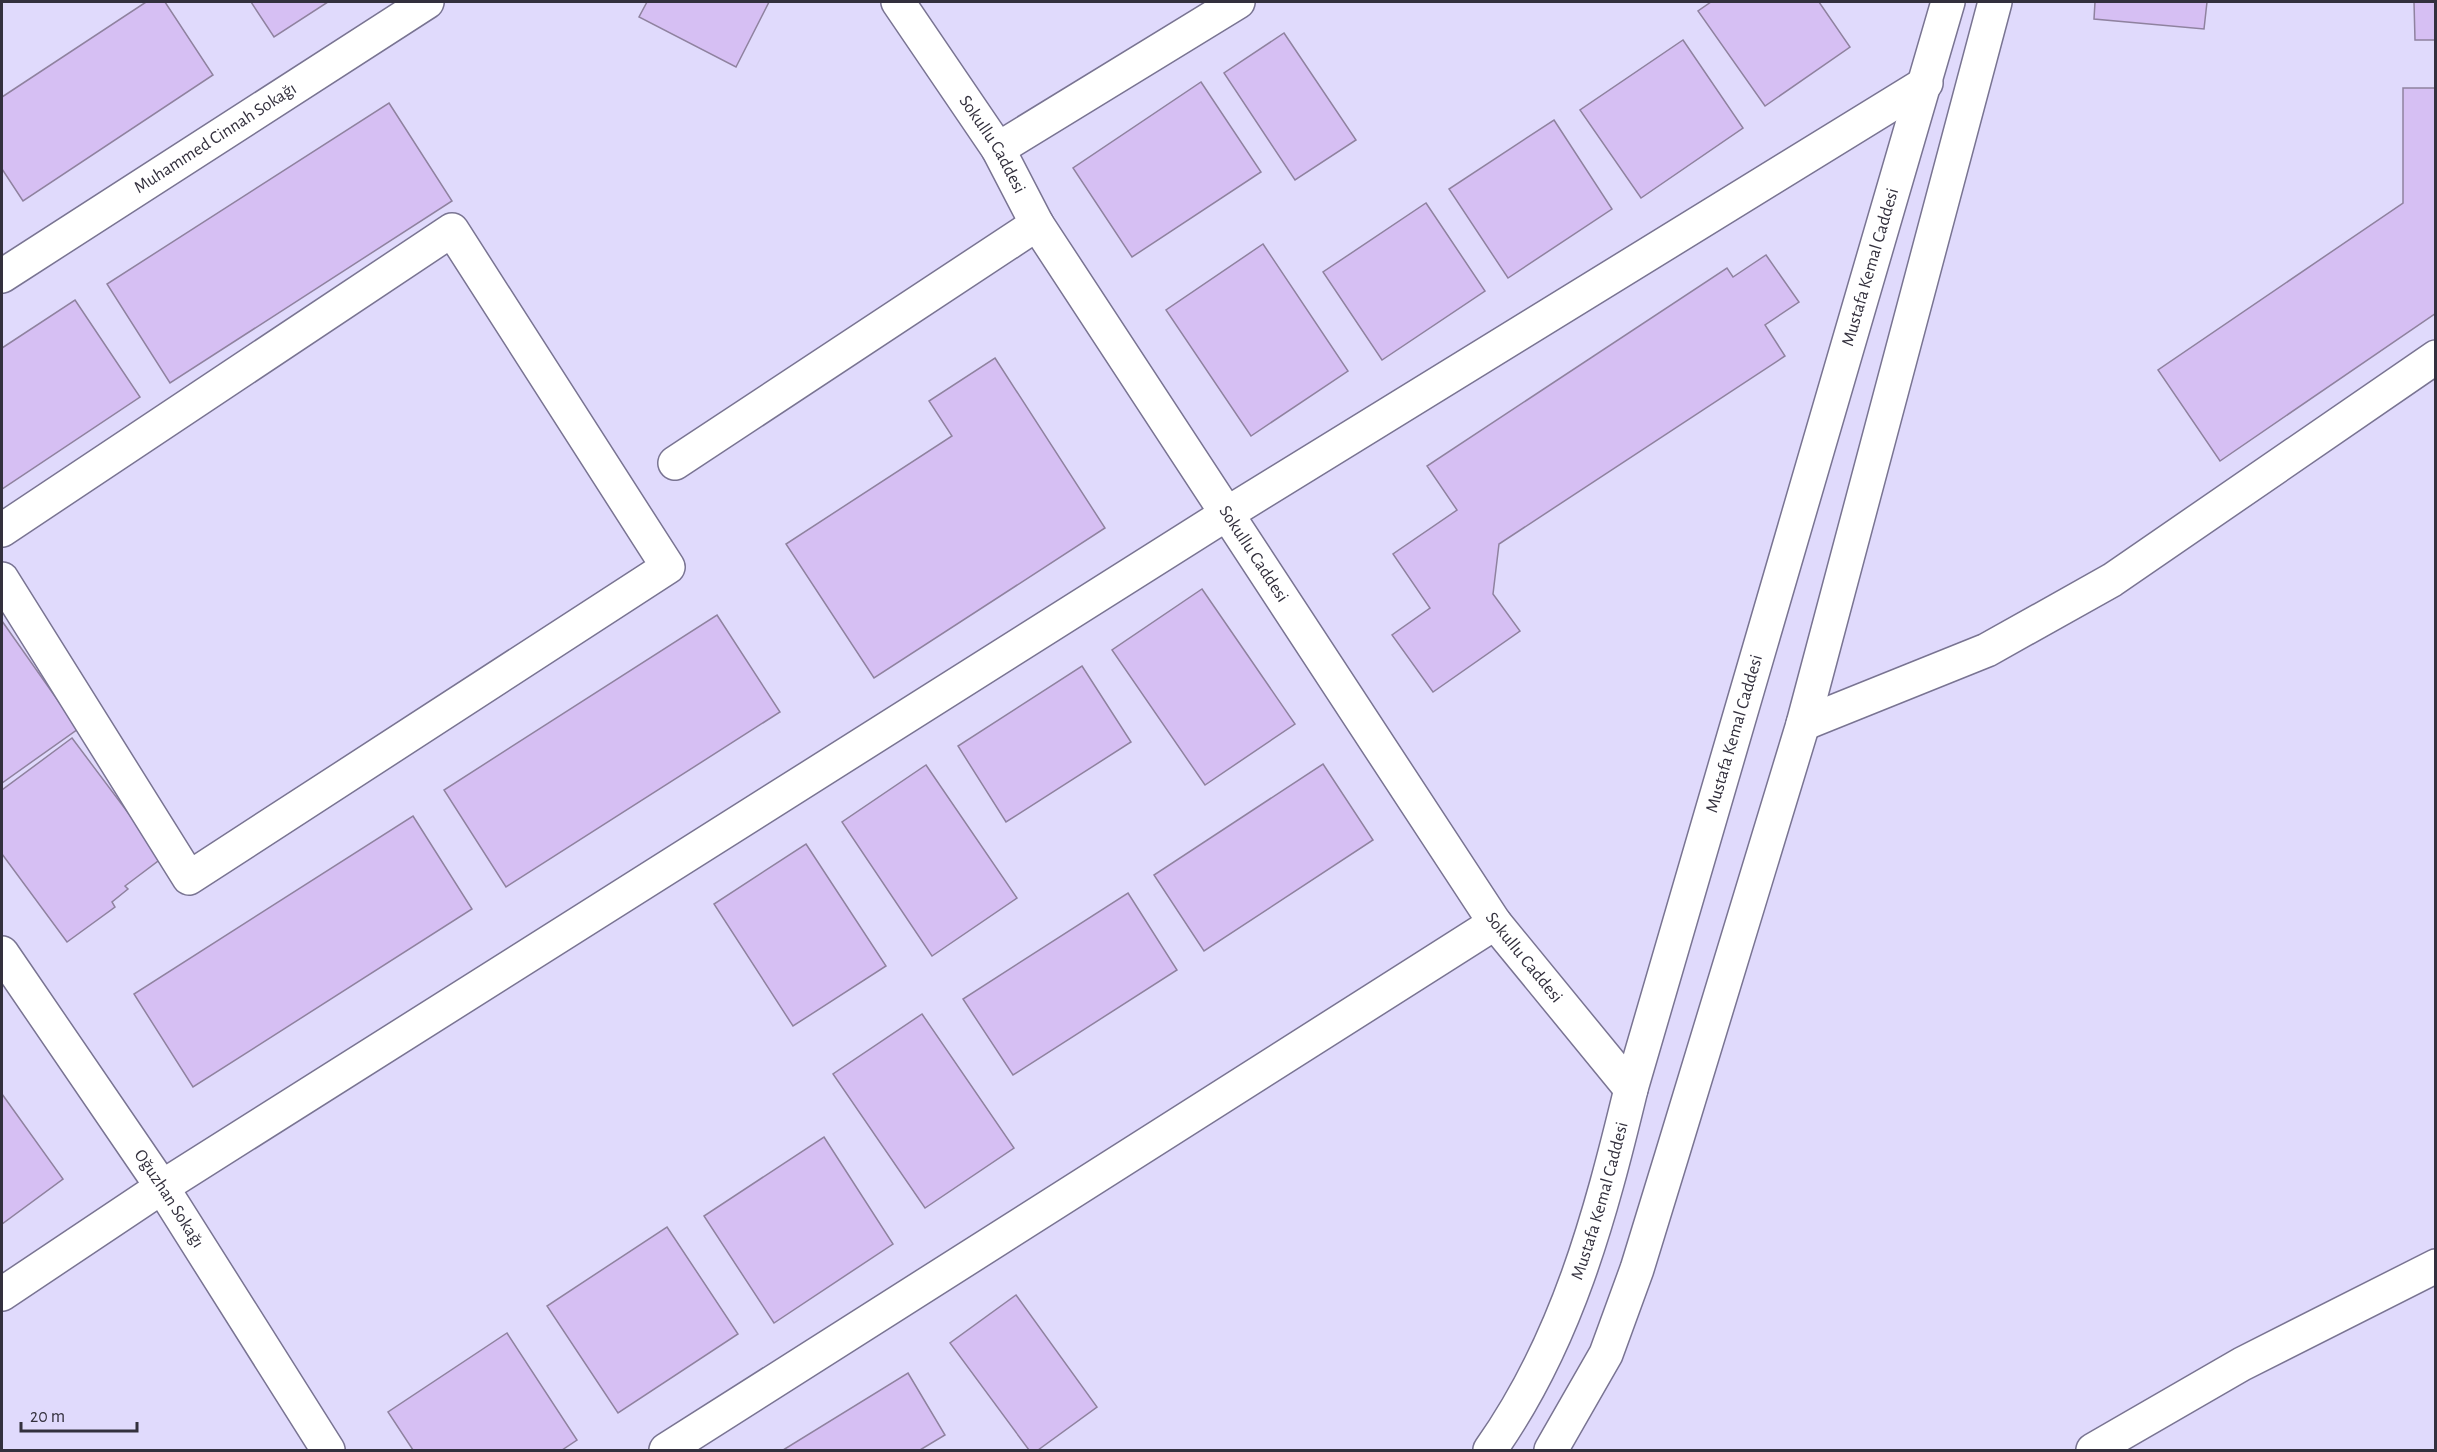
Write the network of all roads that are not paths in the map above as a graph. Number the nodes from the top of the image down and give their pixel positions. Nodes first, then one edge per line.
1 (427, 2) edge
2 (898, 2) edge
3 (1238, 2) edge
4 (1948, 2) edge
5 (1995, 2) edge
6 (1926, 83) junction
7 (999, 149) junction
8 (1037, 224) junction
9 (2, 276) edge
10 (2436, 357) edge
11 (675, 463) dead end
12 (1228, 513) junction
13 (2, 530) edge
14 (2, 579) edge
15 (1803, 724) junction
16 (1495, 923) junction
17 (2, 953) edge
18 (1631, 1089) junction
19 (162, 1187) junction
20 (2436, 1266) edge
21 (2, 1294) edge
22 (328, 1450) edge
23 (666, 1450) edge
24 (1490, 1450) edge
25 (1551, 1450) edge
26 (2093, 1450) edge

1 - 9 street, Muhammed Cinnah Sokağı
2 - 7 street, Sokullu Caddesi
3 - 7 street
4 - 6 street, Mustafa Kemal Caddesi
5 - 15 street
6 - 12 street
6 - 18 street, Mustafa Kemal Caddesi
7 - 8 street, Sokullu Caddesi
8 - 11 street
8 - 12 street, Sokullu Caddesi
10 - 15 street
12 - 16 street, Sokullu Caddesi
12 - 19 street
13 - 14 street
15 - 25 street
16 - 18 street, Sokullu Caddesi
16 - 23 street
17 - 19 street, Oğuzhan Sokağı
18 - 24 street, Mustafa Kemal Caddesi
19 - 21 street
19 - 22 street, Oğuzhan Sokağı
20 - 26 street

